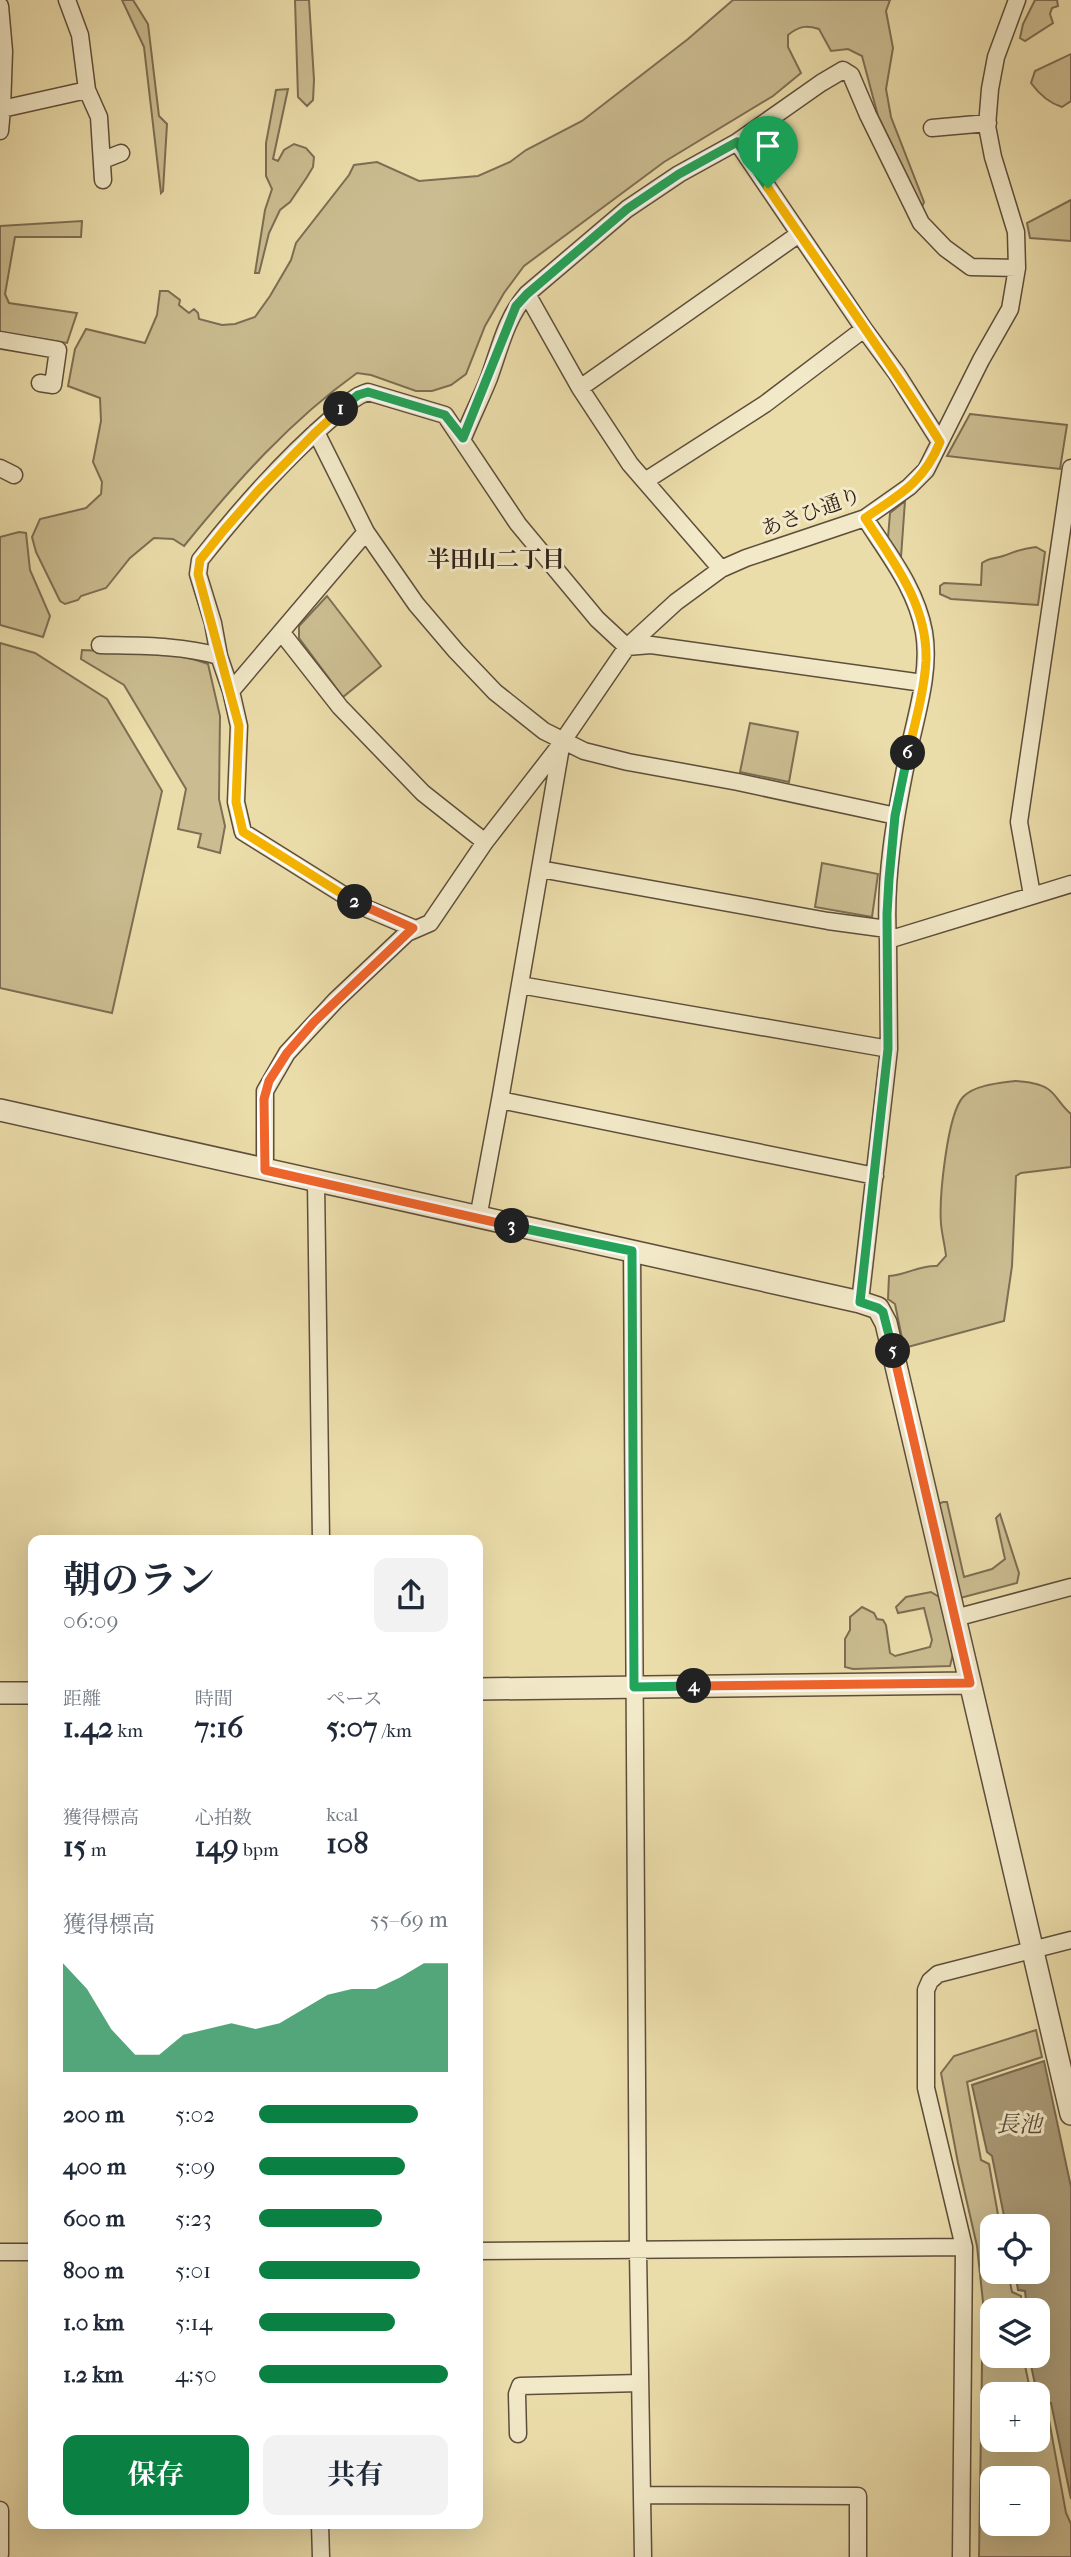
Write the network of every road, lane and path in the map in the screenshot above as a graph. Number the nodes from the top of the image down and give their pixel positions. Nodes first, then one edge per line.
1 (7, 0) edge
2 (67, 0) edge
3 (1017, 0) edge
4 (0, 6) edge
5 (87, 90) junction
6 (2, 109) junction
7 (988, 123) junction
8 (932, 128) dead end
9 (0, 131) edge
10 (737, 142) junction
11 (121, 153) dead end
12 (103, 160) junction
13 (103, 180) dead end
14 (799, 234) junction
15 (1017, 268) junction
16 (527, 294) junction
17 (863, 330) junction
18 (0, 340) edge
19 (40, 383) dead end
20 (580, 388) junction
21 (316, 432) junction
22 (463, 438) junction
23 (940, 442) junction
24 (1071, 468) edge
25 (645, 481) junction
26 (865, 518) junction
27 (366, 532) junction
28 (721, 569) junction
29 (282, 633) junction
30 (100, 645) dead end
31 (627, 647) junction
32 (219, 656) junction
33 (923, 683) junction
34 (231, 691) junction
35 (562, 742) junction
36 (895, 816) junction
37 (485, 842) junction
38 (540, 869) junction
39 (1071, 884) edge
40 (1032, 895) junction
41 (413, 928) junction
42 (887, 934) junction
43 (520, 985) junction
44 (888, 1049) junction
45 (500, 1100) junction
46 (0, 1110) edge
47 (265, 1170) junction
48 (875, 1176) junction
49 (316, 1182) junction
50 (478, 1218) junction
51 (632, 1251) junction
52 (860, 1302) junction
53 (321, 1535) edge
54 (1071, 1587) edge
55 (955, 1618) junction
56 (970, 1683) junction
57 (634, 1687) junction
58 (483, 1689) edge
59 (0, 1693) edge
60 (28, 1693) edge
61 (1071, 1940) edge
62 (1031, 1949) junction
63 (1071, 2114) edge
64 (964, 2248) junction
65 (483, 2251) edge
66 (638, 2251) junction
67 (0, 2252) edge
68 (28, 2252) edge
69 (640, 2383) junction
70 (518, 2434) dead end
71 (642, 2495) junction
72 (0, 2510) edge
73 (320, 2529) edge
74 (0, 2554) edge
75 (321, 2557) edge
76 (643, 2557) edge
77 (858, 2557) edge
78 (961, 2557) edge

1 - 4 street
2 - 5 street
3 - 7 street, あさひ通り
4 - 6 street
5 - 6 street
5 - 12 street
6 - 9 street
7 - 8 street
7 - 15 street, あさひ通り
10 - 14 street
10 - 15 street
10 - 16 street
11 - 12 street
12 - 13 street
14 - 17 street
14 - 20 street
15 - 23 street, あさひ通り
16 - 20 street
16 - 22 street
17 - 23 street
17 - 25 street
18 - 19 street
20 - 25 street
21 - 22 street
21 - 27 street
21 - 32 street
22 - 31 street
23 - 26 street, あさひ通り
24 - 40 street
25 - 28 street
26 - 28 street, あさひ通り
26 - 33 street
27 - 29 street
27 - 35 street
28 - 31 street, あさひ通り
29 - 34 street
29 - 37 street
30 - 32 street
31 - 33 street
31 - 35 street, あさひ通り
32 - 34 street
33 - 36 street
34 - 41 street
35 - 36 street
35 - 37 street, あさひ通り
35 - 38 street
36 - 42 street
37 - 41 street, あさひ通り
38 - 42 street
38 - 43 street
39 - 40 street
40 - 42 street
41 - 47 street, あさひ通り
42 - 44 street
43 - 44 street
43 - 45 street
44 - 48 street
45 - 48 street
45 - 50 street
46 - 47 street
47 - 49 street
48 - 52 street
49 - 50 street
49 - 53 street
50 - 51 street
51 - 52 street
51 - 57 street
52 - 55 street
54 - 55 street
55 - 56 street
56 - 57 street
56 - 62 street
57 - 58 street
57 - 66 street
59 - 60 street
61 - 62 street
62 - 63 street
62 - 64 street
64 - 66 street
64 - 78 street
65 - 66 street
66 - 69 street
67 - 68 street
69 - 70 street
69 - 71 street
71 - 76 street
71 - 77 street
72 - 74 street
73 - 75 street

